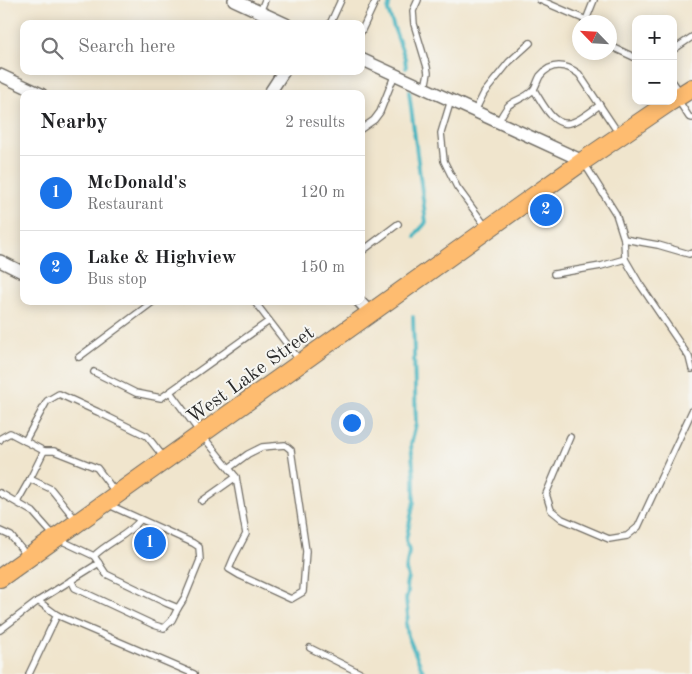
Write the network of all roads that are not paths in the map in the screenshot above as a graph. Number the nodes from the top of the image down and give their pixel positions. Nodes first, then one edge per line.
1 (234, 0) edge
2 (265, 0) edge
3 (341, 0) edge
4 (376, 0) edge
5 (418, 0) edge
6 (540, 0) edge
7 (594, 0) edge
8 (260, 12) junction
9 (573, 15) edge
10 (588, 15) edge
11 (277, 20) edge
12 (332, 20) edge
13 (365, 23) edge
14 (692, 37) edge
15 (530, 43) dead end
16 (677, 47) edge
17 (617, 49) edge
18 (632, 56) edge
19 (365, 61) edge
20 (396, 74) junction
21 (0, 75) edge
22 (281, 75) edge
23 (425, 88) junction
24 (32, 90) edge
25 (272, 90) edge
26 (534, 90) junction
27 (678, 94) edge
28 (451, 100) junction
29 (600, 106) junction
30 (475, 111) junction
31 (692, 118) edge
32 (498, 122) junction
33 (365, 126) edge
34 (620, 136) junction
35 (583, 161) junction
36 (398, 224) dead end
37 (488, 229) junction
38 (624, 239) junction
39 (365, 249) edge
40 (692, 253) edge
41 (626, 259) junction
42 (0, 261) edge
43 (20, 270) edge
44 (554, 274) dead end
45 (149, 305) edge
46 (257, 305) edge
47 (365, 308) edge
48 (269, 321) junction
49 (79, 357) dead end
50 (302, 363) junction
51 (692, 369) edge
52 (94, 372) dead end
53 (170, 392) junction
54 (692, 411) edge
55 (201, 434) junction
56 (570, 437) dead end
57 (0, 440) edge
58 (25, 441) junction
59 (44, 451) junction
60 (166, 460) junction
61 (229, 468) junction
62 (236, 477) junction
63 (30, 479) junction
64 (0, 493) edge
65 (111, 499) junction
66 (202, 501) dead end
67 (17, 502) junction
68 (140, 520) junction
69 (78, 523) junction
70 (0, 531) edge
71 (56, 538) junction
72 (94, 556) junction
73 (28, 558) junction
74 (99, 563) junction
75 (0, 578) edge
76 (72, 580) junction
77 (38, 601) junction
78 (178, 608) junction
79 (57, 615) junction
80 (0, 630) edge
81 (310, 648) dead end
82 (29, 674) edge
83 (194, 674) edge
84 (362, 674) edge

1 - 8 street
2 - 8 lane
3 - 12 lane
4 - 13 lane
5 - 23 lane
6 - 9 lane
7 - 10 lane
8 - 11 street
14 - 16 lane
15 - 30 lane
17 - 18 lane
19 - 20 street
20 - 23 street
20 - 33 lane
21 - 24 street
22 - 25 street
23 - 28 street
26 - 29 lane
26 - 29 lane
26 - 32 lane
27 - 31 lane
27 - 34 main road, West Lake Street
28 - 30 street
28 - 37 lane
29 - 34 lane
30 - 32 street
32 - 35 street
34 - 35 main road, West Lake Street
35 - 37 main road, West Lake Street
35 - 38 lane
36 - 39 lane
37 - 47 main road, West Lake Street
38 - 40 lane
38 - 41 lane
41 - 44 lane
41 - 51 lane
42 - 43 street
45 - 49 lane
46 - 48 lane
47 - 50 main road, West Lake Street
48 - 50 lane
48 - 53 lane
50 - 55 main road, West Lake Street
52 - 53 lane
53 - 55 lane
54 - 56 lane
55 - 60 main road, West Lake Street
55 - 61 lane
57 - 58 lane
58 - 59 lane
58 - 60 lane
59 - 63 lane
59 - 65 lane
60 - 65 main road, West Lake Street
61 - 62 lane
61 - 62 lane
62 - 66 lane
63 - 67 lane
63 - 69 lane
64 - 67 lane
65 - 68 lane
65 - 69 main road, West Lake Street
67 - 71 lane
68 - 72 lane
68 - 78 lane
69 - 71 main road, West Lake Street
70 - 73 lane
71 - 72 lane
71 - 73 main road, West Lake Street
72 - 74 lane
73 - 75 main road, West Lake Street
74 - 76 lane
74 - 78 lane
76 - 77 lane
76 - 78 lane
77 - 79 lane
77 - 80 lane
79 - 82 lane
79 - 83 lane
81 - 84 lane

